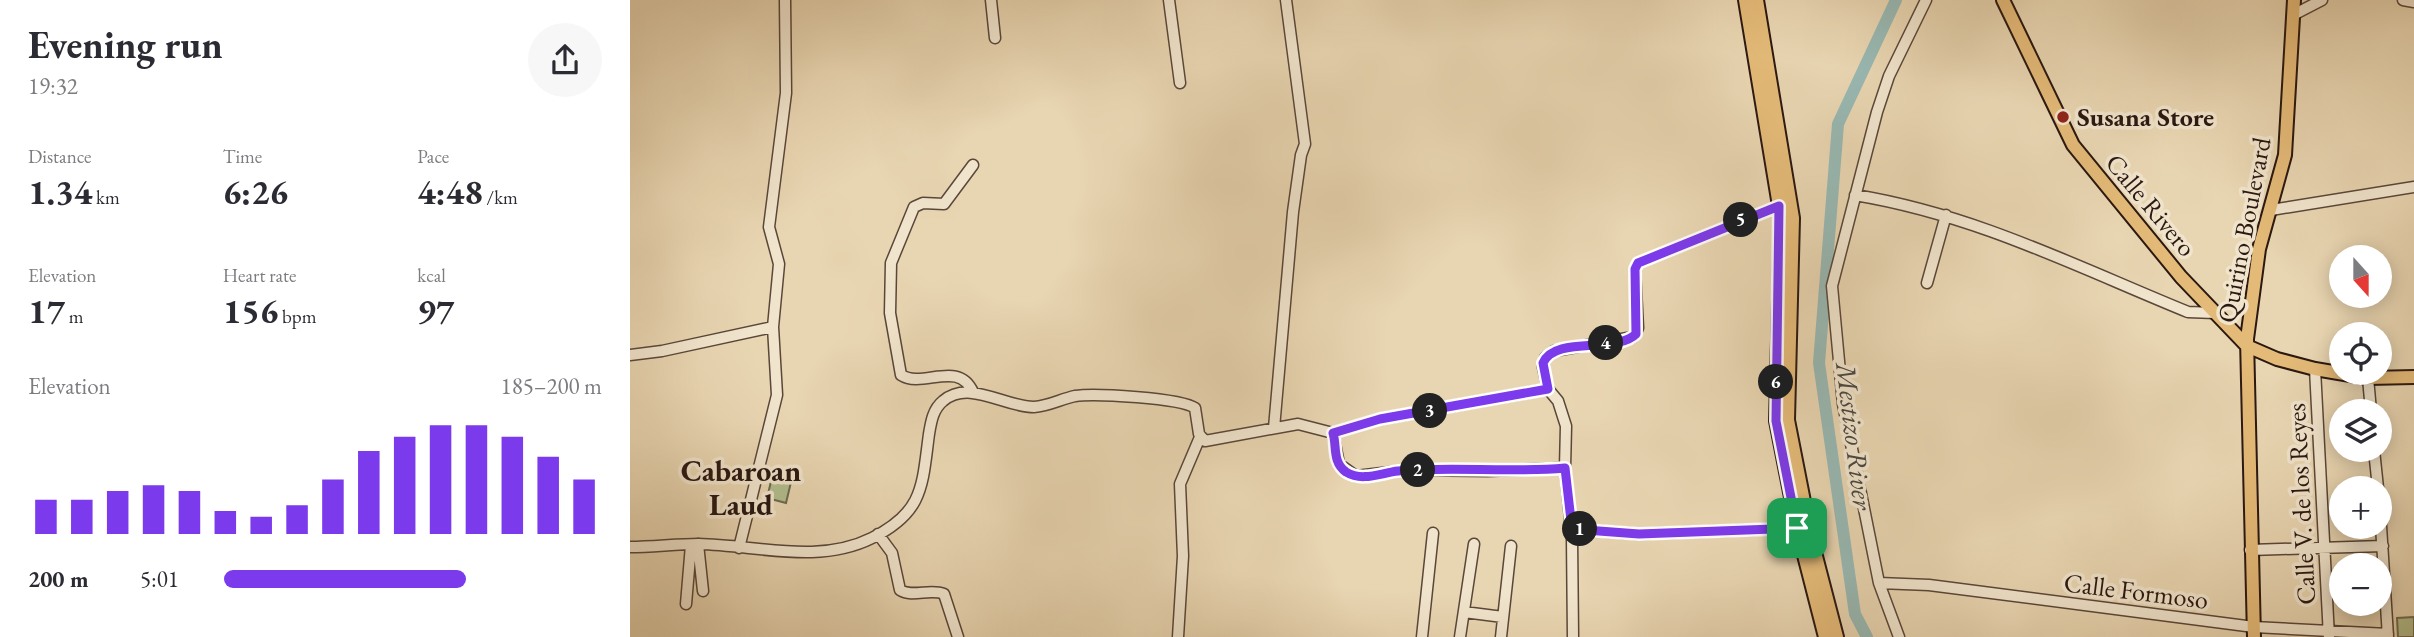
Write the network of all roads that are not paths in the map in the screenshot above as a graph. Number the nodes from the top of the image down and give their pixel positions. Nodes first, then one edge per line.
1 (785, 0) edge
2 (991, 0) edge
3 (1169, 0) edge
4 (1286, 0) edge
5 (1745, 0) edge
6 (1757, 0) edge
7 (1926, 0) edge
8 (2003, 0) edge
9 (2294, 0) edge
10 (2322, 0) edge
11 (2403, 0) edge
12 (2414, 2) edge
13 (2293, 15) junction
14 (995, 38) dead end
15 (1763, 77) junction
16 (1180, 83) dead end
17 (973, 165) dead end
18 (2414, 187) edge
19 (1855, 195) junction
20 (1779, 206) junction
21 (2271, 210) junction
22 (1946, 215) junction
23 (1927, 283) dead end
24 (2215, 313) junction
25 (773, 327) junction
26 (2247, 346) junction
27 (630, 355) edge
28 (2315, 369) junction
29 (2329, 371) edge
30 (2392, 377) edge
31 (2414, 377) edge
32 (1548, 389) junction
33 (973, 391) junction
34 (1274, 428) junction
35 (1333, 433) junction
36 (1200, 436) junction
37 (1565, 468) junction
38 (1572, 529) junction
39 (1433, 533) dead end
40 (878, 534) junction
41 (1802, 535) junction
42 (2382, 539) edge
43 (1474, 544) dead end
44 (694, 545) junction
45 (1511, 546) dead end
46 (2383, 546) junction
47 (630, 547) edge
48 (2323, 547) junction
49 (739, 548) junction
50 (2250, 550) junction
51 (1880, 583) junction
52 (703, 591) dead end
53 (686, 604) dead end
54 (1464, 612) junction
55 (1503, 617) junction
56 (2254, 632) edge
57 (2329, 635) edge
58 (2388, 635) edge
59 (958, 637) edge
60 (1178, 637) edge
61 (1422, 637) edge
62 (1460, 637) edge
63 (1501, 637) edge
64 (1573, 637) edge
65 (1825, 637) edge
66 (1837, 637) edge
67 (1899, 637) edge

1 - 25 street
2 - 14 street
3 - 16 street
4 - 34 street
5 - 15 main road
6 - 15 main road
7 - 19 street
8 - 24 main road, Calle Rivero
9 - 13 main road, Quirino Boulevard
10 - 13 street
11 - 12 street
13 - 21 main road, Quirino Boulevard
15 - 20 main road
15 - 41 main road
17 - 33 street
18 - 21 street
19 - 22 street
19 - 51 street
20 - 32 street
20 - 41 main road
21 - 26 main road, Quirino Boulevard
22 - 23 street
22 - 24 street
24 - 26 main road, Calle Rivero
25 - 27 street
25 - 49 street
26 - 28 main road, Calle Rivero
26 - 50 main road, Quirino Boulevard
28 - 29 main road, Calle Rivero
28 - 48 street, Calle V. de los Reyes
30 - 31 main road, Calle Rivero
32 - 35 street
32 - 37 street
33 - 36 street
33 - 40 street
34 - 35 street
34 - 36 street
35 - 37 street
36 - 60 street
37 - 38 street
38 - 41 street
38 - 64 street
39 - 61 street
40 - 49 street
40 - 59 street
41 - 65 main road
41 - 66 main road
42 - 46 street
43 - 54 street
44 - 47 street
44 - 49 street
44 - 52 street
44 - 53 street
45 - 55 street
46 - 48 street
46 - 58 street
48 - 50 street
48 - 57 street, Calle V. de los Reyes
50 - 56 main road, Quirino Boulevard
51 - 56 street, Calle Formoso
51 - 67 street
54 - 55 street
54 - 62 street
55 - 63 street
56 - 57 street, Calle Formoso
57 - 58 street, Calle Formoso

